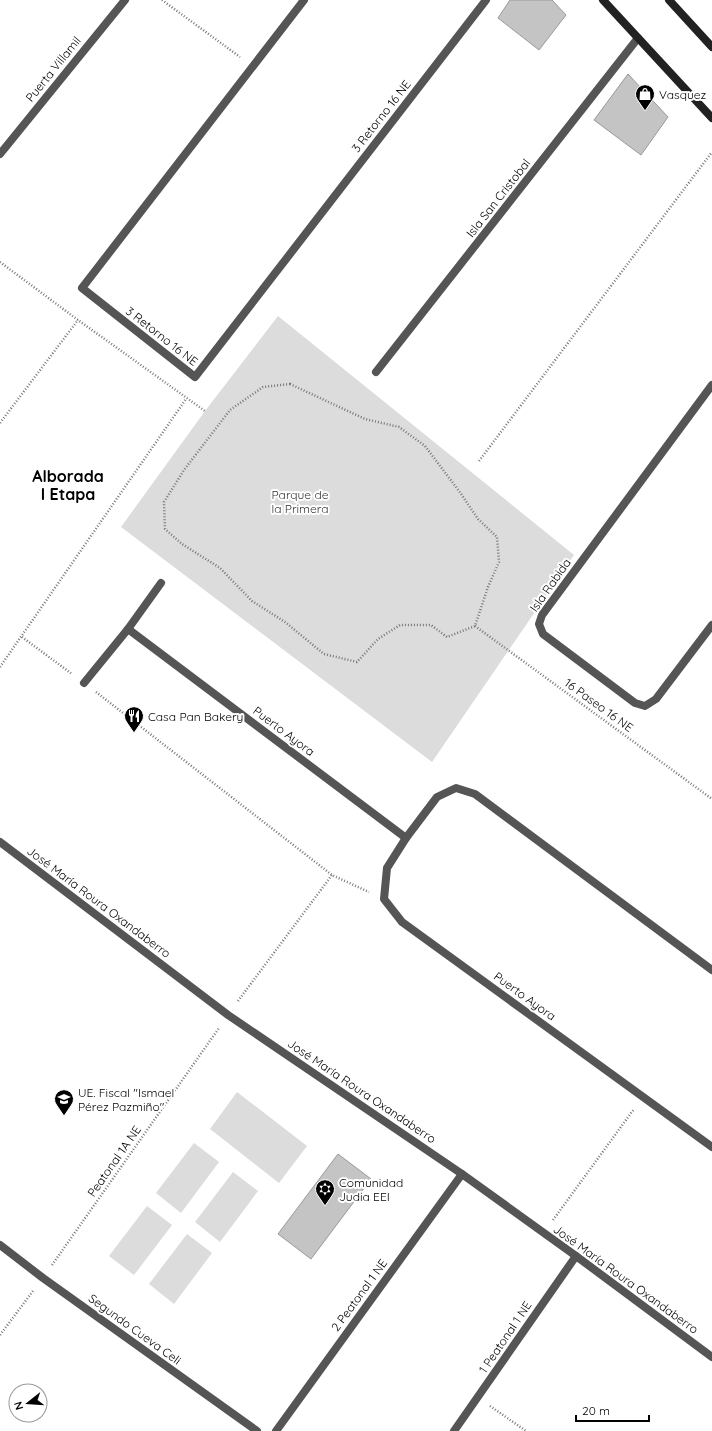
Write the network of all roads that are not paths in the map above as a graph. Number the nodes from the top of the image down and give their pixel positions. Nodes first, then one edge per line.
1 (125, 0) edge
2 (304, 0) edge
3 (486, 0) edge
4 (604, 0) edge
5 (669, 0) edge
6 (638, 38) junction
7 (712, 47) edge
8 (712, 118) edge
9 (0, 154) edge
10 (376, 372) dead end
11 (712, 385) edge
12 (161, 583) dead end
13 (712, 624) edge
14 (128, 629) junction
15 (84, 683) road end
16 (406, 838) junction
17 (0, 842) edge
18 (712, 970) edge
19 (712, 1147) edge
20 (462, 1174) junction
21 (0, 1245) edge
22 (576, 1256) junction
23 (712, 1357) edge
24 (256, 1431) edge
25 (276, 1431) edge
26 (454, 1431) edge

1 - 9 street, Puerta Villamil
2 - 3 street, 3 Retorno 16 NE
4 - 6 main road
5 - 7 main road
6 - 8 main road
6 - 10 street, Isla San Cristobal
11 - 13 street, Isla Rabida
12 - 14 street
14 - 15 street
14 - 16 street, Puerto Ayora
16 - 18 street
16 - 19 street, Puerto Ayora
17 - 20 street, José María Roura Oxandaberro
20 - 22 street, José María Roura Oxandaberro
20 - 25 street, 2 Peatonal 1 NE
21 - 24 street, Segundo Cueva Celi
22 - 23 street, José María Roura Oxandaberro
22 - 26 street, 1 Peatonal 1 NE

